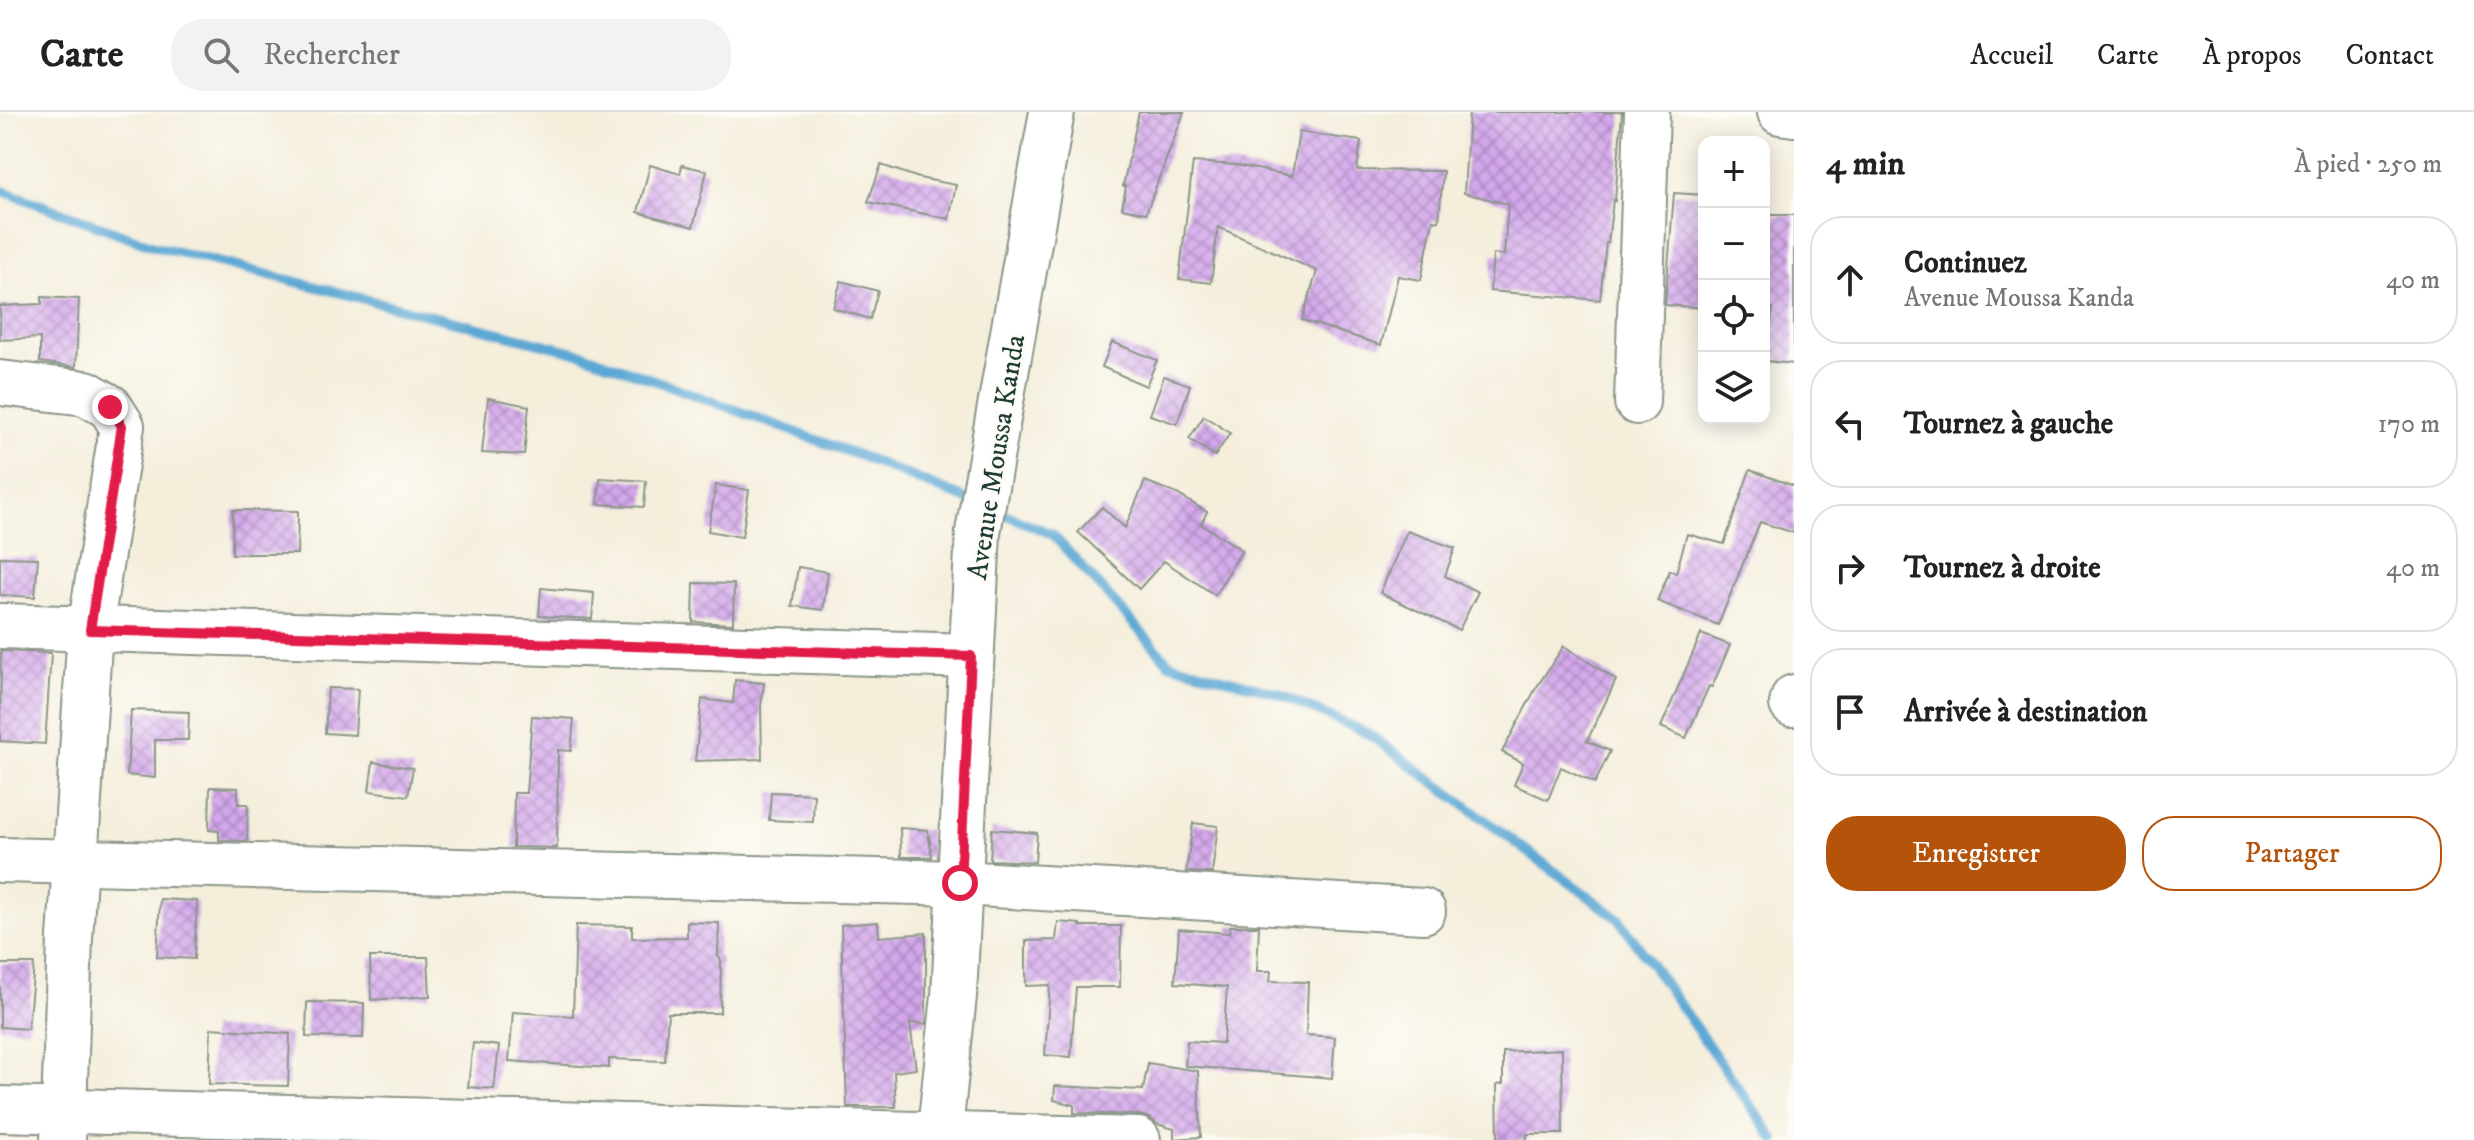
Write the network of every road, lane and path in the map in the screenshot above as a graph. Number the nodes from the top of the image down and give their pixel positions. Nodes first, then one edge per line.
1 (1052, 112) edge
2 (1647, 112) edge
3 (1780, 112) edge
4 (1794, 114) edge
5 (0, 383) edge
6 (1637, 402) dead end
7 (0, 626) edge
8 (90, 630) junction
9 (971, 656) junction
10 (0, 860) edge
11 (75, 863) junction
12 (960, 883) junction
13 (1423, 911) dead end
14 (0, 1109) edge
15 (64, 1126) edge
16 (939, 1137) edge
17 (1138, 1140) edge

1 - 9 street, Avenue Moussa Kanda
2 - 6 street
3 - 4 street
5 - 8 street
7 - 8 street
8 - 9 street
8 - 11 street
9 - 12 street, Avenue Moussa Kanda
10 - 11 street
11 - 12 street
11 - 15 street
12 - 13 street
12 - 16 street, Avenue Moussa Kanda
14 - 15 street
15 - 16 street
16 - 17 street

